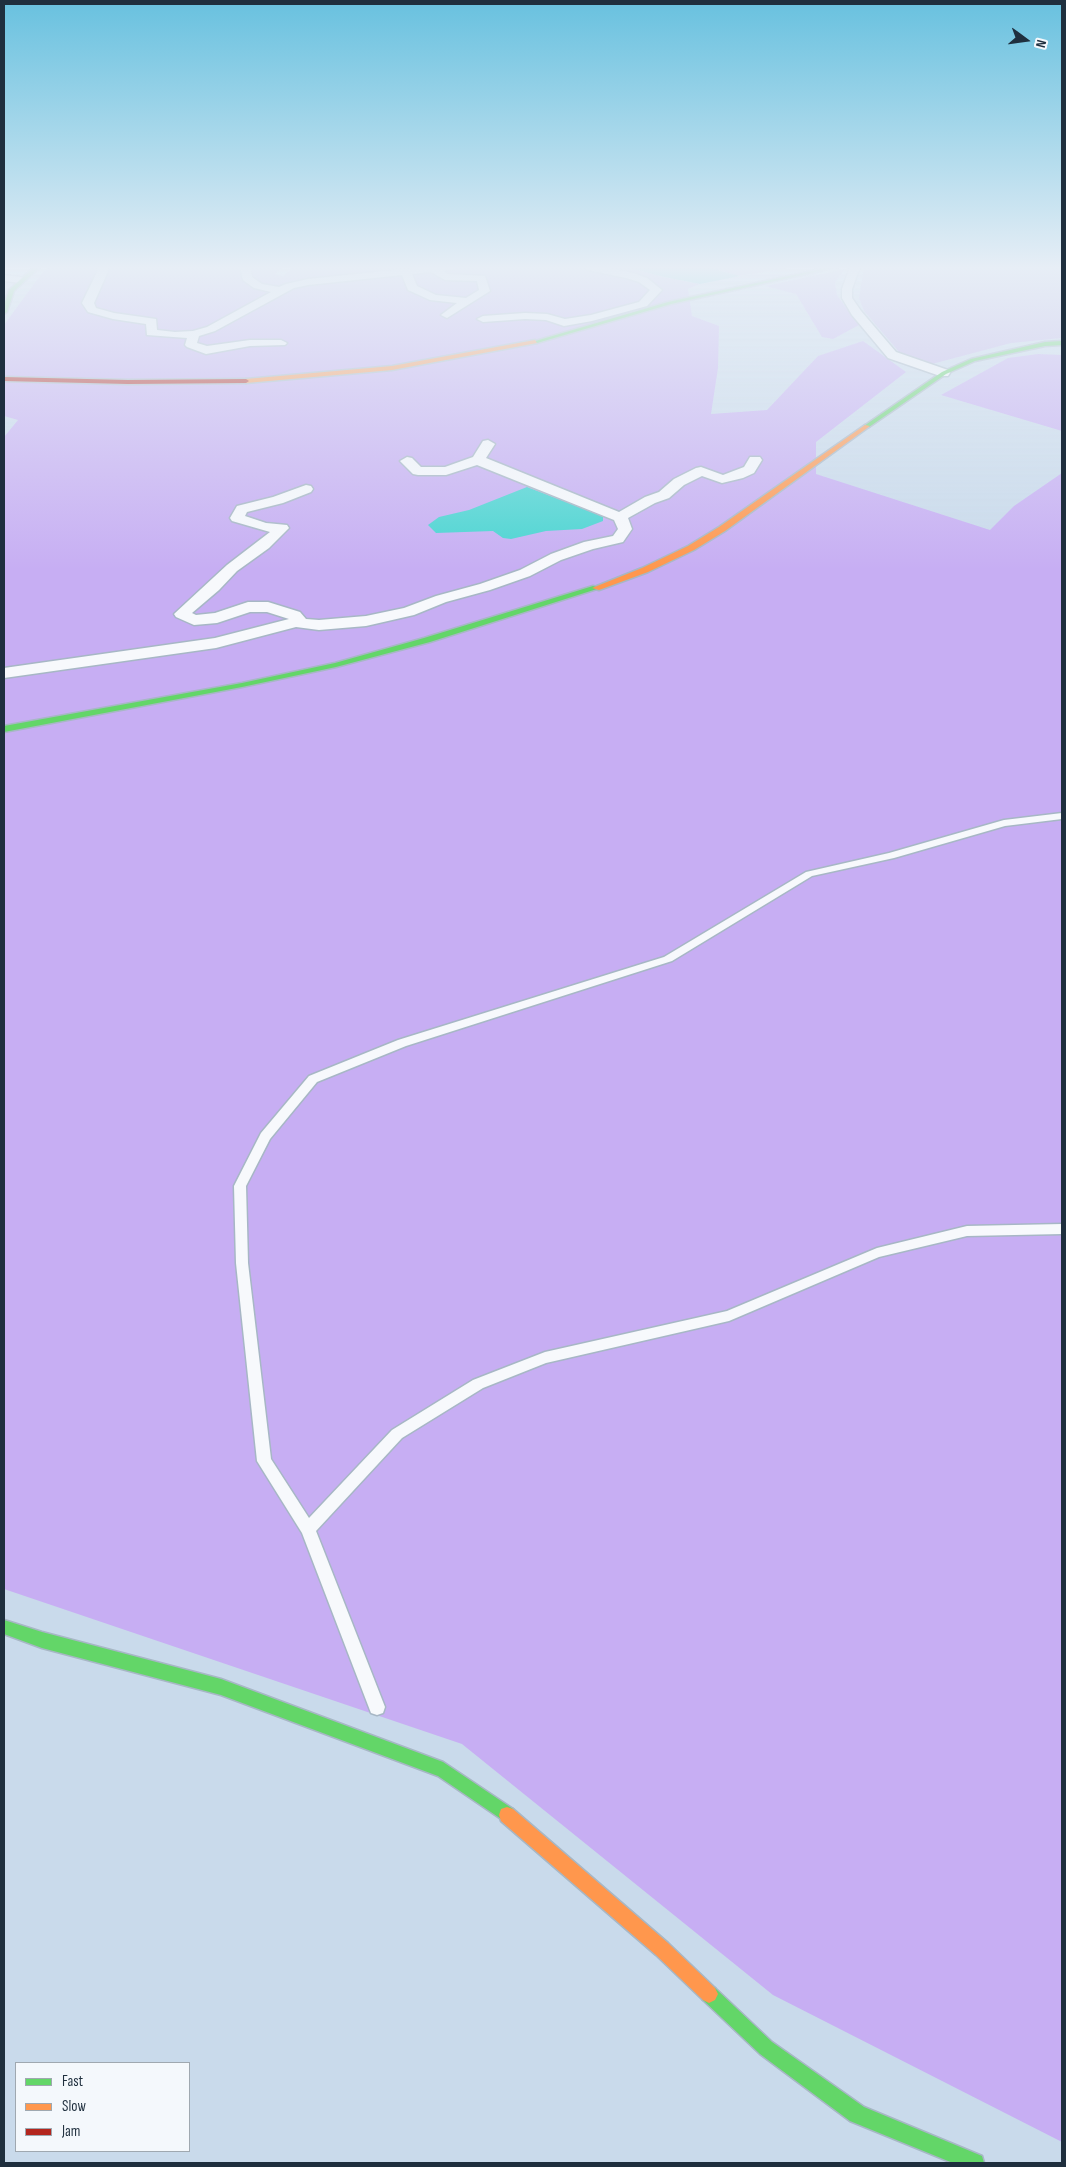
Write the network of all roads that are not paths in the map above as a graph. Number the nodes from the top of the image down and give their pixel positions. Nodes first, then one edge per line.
1 (391, 368) edge
2 (930, 368) edge
3 (955, 368) edge
4 (944, 373) junction
5 (4, 378) edge
6 (488, 444) dead end
7 (478, 460) junction
8 (755, 460) dead end
9 (407, 461) dead end
10 (306, 489) dead end
11 (620, 517) junction
12 (298, 619) dead end
13 (4, 674) edge
14 (4, 729) edge
15 (1062, 816) edge
16 (1062, 1229) edge
17 (308, 1529) junction
18 (4, 1626) edge
19 (377, 1707) dead end
20 (975, 2163) edge

1 - 5 street
2 - 4 street
3 - 4 street
4 - 14 street
6 - 7 street
7 - 9 street
7 - 11 street
8 - 11 street
10 - 12 street
11 - 13 street
15 - 17 lane
16 - 17 lane
17 - 19 lane
18 - 20 street

